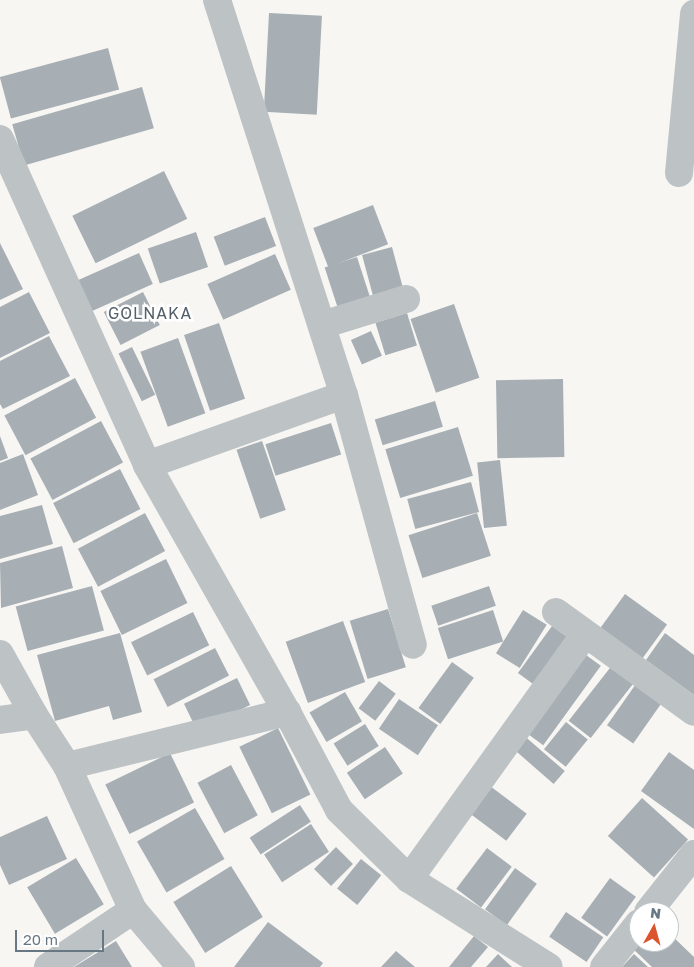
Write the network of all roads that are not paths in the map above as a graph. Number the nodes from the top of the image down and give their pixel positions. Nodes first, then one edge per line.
1 (217, 0) edge
2 (694, 14) edge
3 (0, 139) edge
4 (679, 173) dead end
5 (406, 299) dead end
6 (322, 325) junction
7 (344, 395) junction
8 (146, 465) junction
9 (556, 612) dead end
10 (584, 634) junction
11 (413, 645) dead end
12 (0, 654) edge
13 (287, 712) junction
14 (694, 712) edge
15 (34, 715) junction
16 (0, 720) edge
17 (67, 766) junction
18 (694, 854) edge
19 (408, 879) junction
20 (656, 902) edge
21 (133, 910) junction
22 (629, 936) edge
23 (48, 967) edge
24 (181, 967) edge
25 (549, 967) edge
26 (604, 967) edge

1 - 6 street
2 - 4 street
3 - 8 street
5 - 6 street
6 - 7 street
7 - 8 street
7 - 11 street
8 - 13 street
9 - 10 street
10 - 14 street
10 - 19 street
12 - 15 street
13 - 17 street
13 - 19 street
15 - 16 street
15 - 17 street
17 - 21 street
18 - 20 street
19 - 25 street
21 - 23 street
21 - 24 street
22 - 26 street

